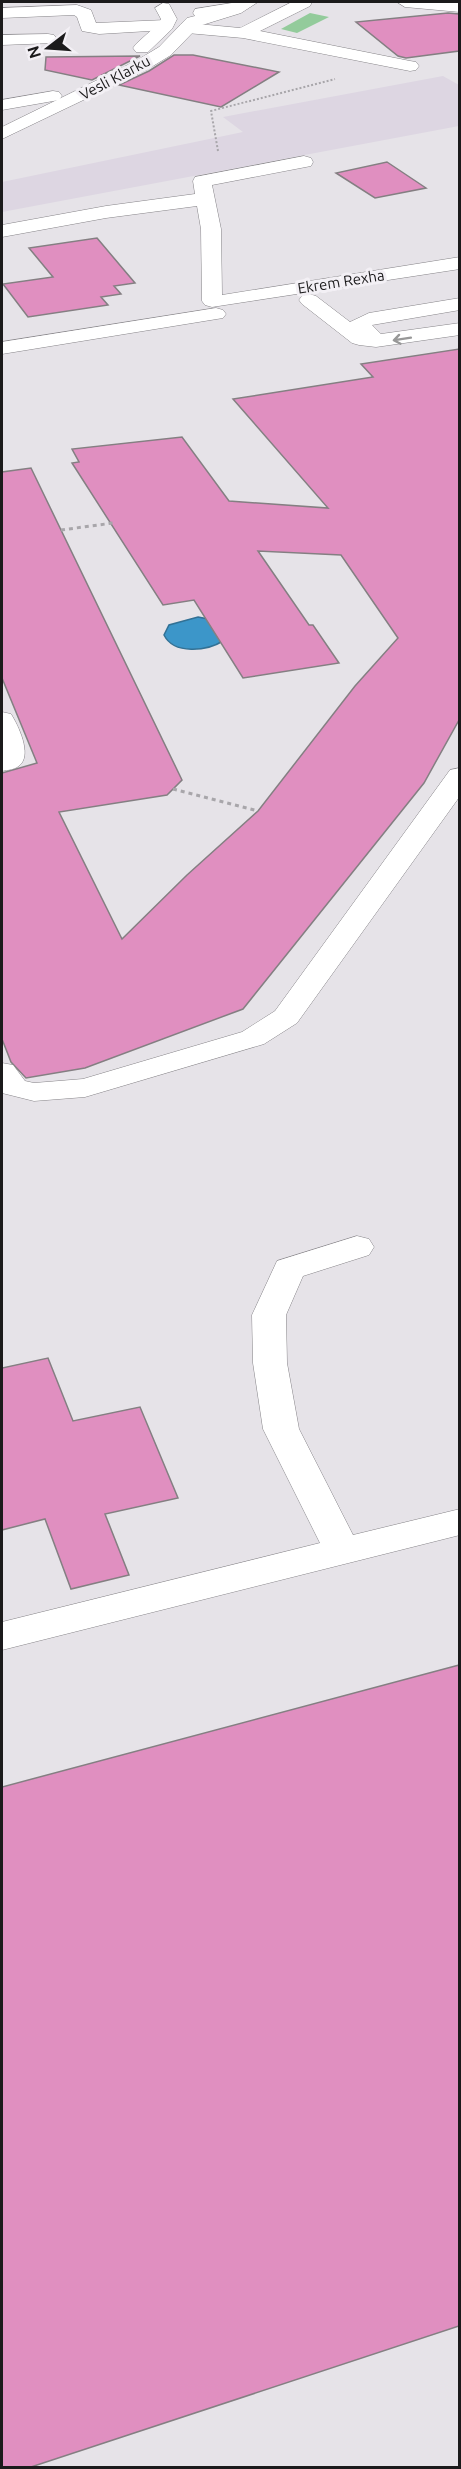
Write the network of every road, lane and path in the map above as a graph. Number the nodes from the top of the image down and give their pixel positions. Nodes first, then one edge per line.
1 (250, 2) edge
2 (303, 2) edge
3 (405, 2) edge
4 (459, 7) edge
5 (160, 12) edge
6 (222, 12) junction
7 (2, 13) edge
8 (87, 23) junction
9 (2, 26) edge
10 (187, 28) junction
11 (243, 33) junction
12 (48, 39) dead end
13 (2, 40) edge
14 (410, 66) dead end
15 (337, 78) dead end
16 (53, 96) junction
17 (5, 103) edge
18 (2, 120) edge
19 (2, 134) edge
20 (304, 162) dead end
21 (203, 190) junction
22 (59, 220) junction
23 (2, 231) edge
24 (2, 243) edge
25 (459, 263) edge
26 (459, 275) edge
27 (309, 300) junction
28 (459, 304) edge
29 (217, 306) junction
30 (134, 328) junction
31 (459, 329) edge
32 (2, 334) edge
33 (376, 342) junction
34 (2, 348) edge
35 (102, 352) dead end
36 (113, 523) dead end
37 (61, 530) dead end
38 (2, 720) edge
39 (2, 764) edge
40 (459, 776) edge
41 (173, 789) dead end
42 (258, 811) dead end
43 (2, 1072) edge
44 (357, 1247) dead end
45 (459, 1522) edge
46 (343, 1551) junction
47 (2, 1636) edge

1 - 6 street, Vesli Klarku
2 - 11 street
3 - 4 street
5 - 6 street
5 - 8 street
5 - 16 street, Vesli Klarku
6 - 10 street, Vesli Klarku
7 - 8 street
8 - 9 street
10 - 11 street
10 - 19 street, Vesli Klarku
11 - 14 street
12 - 13 street
15 - 21 path
16 - 17 street
16 - 18 street, Vesli Klarku
20 - 21 street
21 - 22 street
21 - 29 street
22 - 23 street
22 - 24 street
25 - 29 street, Ekrem Rexha
26 - 27 street, Ekrem Rexha
27 - 29 street, Ekrem Rexha
27 - 33 street
28 - 33 street
29 - 30 street, Ekrem Rexha
29 - 32 street, Ekrem Rexha
30 - 34 street, Ekrem Rexha
30 - 35 street
31 -> 33 street
36 - 37 path
38 - 39 street
40 - 43 street
41 - 42 path
44 - 46 street
45 - 46 street
46 - 47 street

